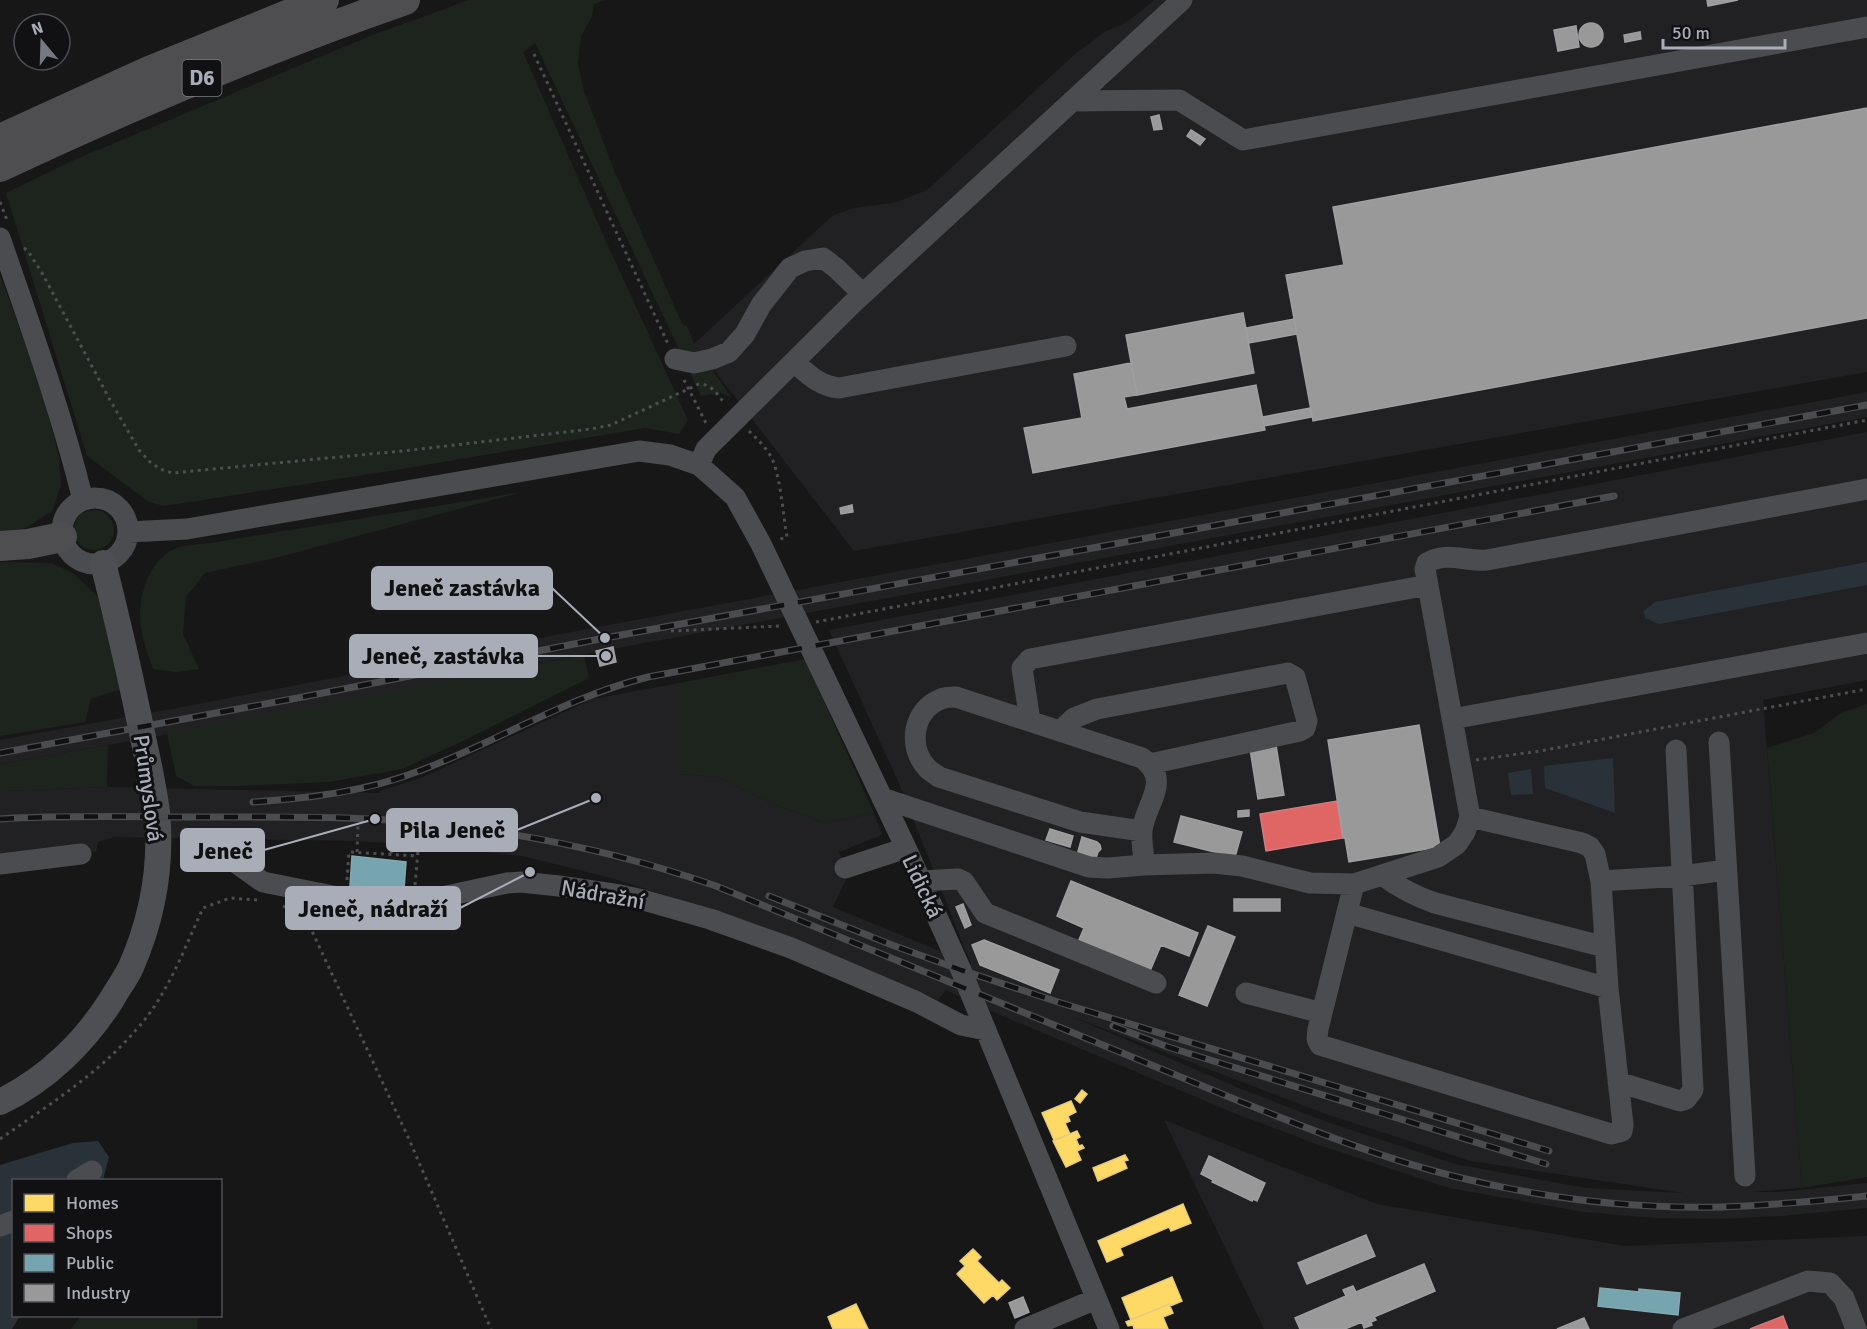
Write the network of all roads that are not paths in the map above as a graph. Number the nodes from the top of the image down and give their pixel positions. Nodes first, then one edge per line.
1 (324, 0) edge
2 (405, 0) edge
3 (1182, 0) edge
4 (1867, 27) edge
5 (1072, 101) junction
6 (1, 160) edge
7 (4, 232) edge
8 (863, 294) junction
9 (1066, 346) dead end
10 (675, 359) road end
11 (794, 362) junction
12 (699, 465) junction
13 (1867, 489) edge
14 (83, 500) junction
15 (128, 532) junction
16 (62, 537) junction
17 (0, 546) edge
18 (103, 563) junction
19 (1428, 585) junction
20 (1867, 643) edge
21 (1452, 719) junction
22 (1030, 721) junction
23 (1060, 731) junction
24 (1719, 742) dead end
25 (1676, 750) dead end
26 (1150, 764) junction
27 (882, 798) junction
28 (1470, 817) junction
29 (1142, 831) junction
30 (211, 845) dead end
31 (906, 848) junction
32 (81, 854) dead end
33 (0, 864) edge
34 (1144, 865) junction
35 (845, 868) dead end
36 (1726, 870) junction
37 (1382, 875) junction
38 (1682, 876) junction
39 (920, 880) junction
40 (1601, 881) junction
41 (1354, 884) junction
42 (1347, 913) junction
43 (1605, 947) junction
44 (1156, 983) dead end
45 (1608, 988) junction
46 (1246, 993) dead end
47 (1322, 1013) junction
48 (986, 1030) junction
49 (1618, 1082) junction
50 (0, 1102) edge
51 (1745, 1176) dead end
52 (1096, 1299) junction
53 (1025, 1329) edge
54 (1109, 1329) edge
55 (1683, 1329) edge
56 (1856, 1329) edge

1 - 6 highway, D6
2 - 6 highway, D6
3 - 5 street
4 - 5 street
5 - 8 street
7 - 14 street
8 - 10 street
8 - 11 street
9 - 11 street
11 - 12 street
12 - 15 street
12 - 27 street, Lidická
13 - 19 street
14 - 15 street
14 - 16 street
15 - 18 street
16 - 17 highway
16 - 18 street
18 - 50 main road, Průmyslová
19 - 21 street
19 - 22 street
20 - 21 street
21 - 28 street
22 - 23 street
22 - 29 street
23 - 26 street
23 - 26 street
24 - 36 street
25 - 38 street
26 - 29 street
27 - 31 street, Lidická
27 - 34 street
28 - 37 street
28 - 40 street
29 - 34 street
30 - 48 street, Nádražní
31 - 35 street
31 - 39 street, Lidická
32 - 33 street
34 - 41 street
36 - 38 street
36 - 51 street
37 - 41 street
37 - 43 street
38 - 40 street
38 - 49 street
39 - 44 street
39 - 48 street, Lidická
40 - 43 street
41 - 42 street
42 - 45 street
42 - 47 street
43 - 45 street
45 - 49 street
46 - 47 street
47 - 49 street
48 - 52 street, Lidická
52 - 53 street
52 - 54 street, Lidická
55 - 56 street

